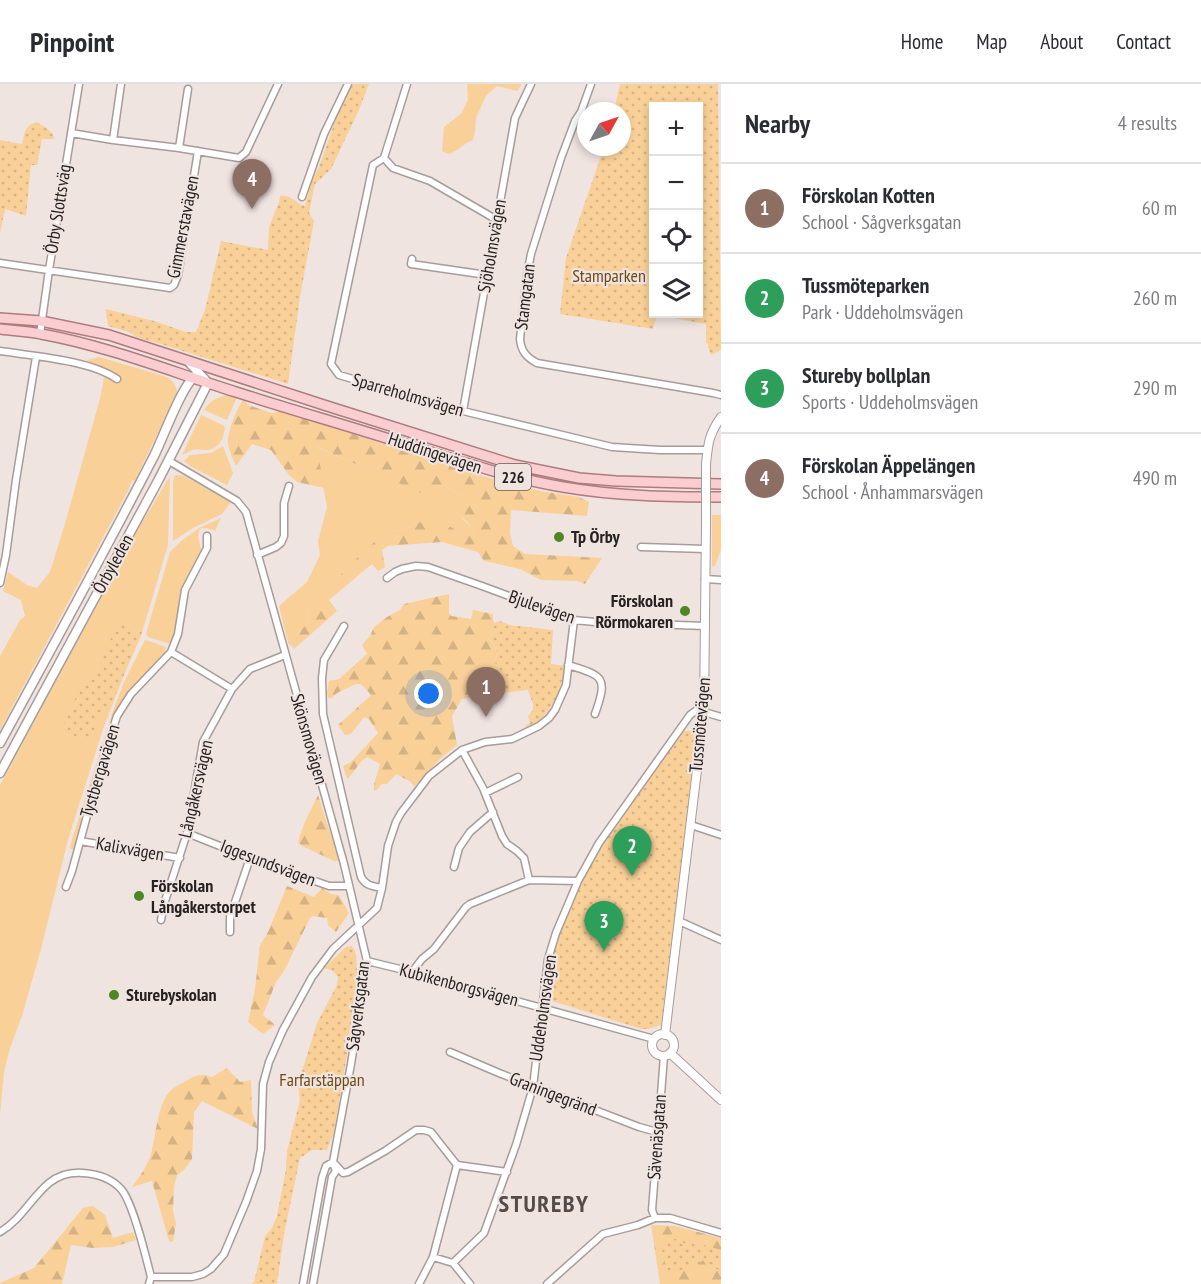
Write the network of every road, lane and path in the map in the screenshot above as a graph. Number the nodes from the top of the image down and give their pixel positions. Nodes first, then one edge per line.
1 (79, 84) edge
2 (121, 84) edge
3 (278, 84) edge
4 (348, 84) edge
5 (407, 84) edge
6 (531, 84) edge
7 (591, 84) edge
8 (188, 89) dead end
9 (71, 133) junction
10 (113, 140) junction
11 (179, 148) junction
12 (198, 151) junction
13 (384, 158) junction
14 (302, 197) dead end
15 (497, 220) junction
16 (412, 259) dead end
17 (0, 263) edge
18 (49, 270) junction
19 (487, 275) junction
20 (0, 318) edge
21 (41, 321) junction
22 (0, 329) edge
23 (40, 333) junction
24 (0, 351) edge
25 (36, 357) junction
26 (185, 359) junction
27 (213, 369) junction
28 (196, 375) junction
29 (117, 379) dead end
30 (208, 383) junction
31 (721, 395) edge
32 (463, 411) junction
33 (721, 417) edge
34 (708, 450) junction
35 (155, 453) junction
36 (169, 461) junction
37 (721, 484) edge
38 (289, 486) dead end
39 (721, 497) edge
40 (207, 536) dead end
41 (641, 548) dead end
42 (706, 549) junction
43 (257, 555) junction
44 (387, 578) dead end
45 (705, 579) junction
46 (721, 580) edge
47 (0, 584) edge
48 (574, 620) junction
49 (344, 626) dead end
50 (705, 626) junction
51 (171, 652) junction
52 (285, 655) junction
53 (568, 665) junction
54 (232, 689) junction
55 (704, 712) junction
56 (595, 714) dead end
57 (721, 717) edge
58 (0, 743) edge
59 (462, 750) junction
60 (0, 773) edge
61 (518, 777) dead end
62 (485, 793) junction
63 (493, 812) junction
64 (691, 825) junction
65 (187, 833) junction
66 (721, 834) edge
67 (80, 841) junction
68 (180, 858) junction
69 (250, 858) junction
70 (454, 867) dead end
71 (529, 880) junction
72 (578, 881) junction
73 (349, 886) junction
74 (66, 887) dead end
75 (381, 888) junction
76 (161, 920) dead end
77 (678, 921) junction
78 (359, 924) junction
79 (230, 932) dead end
80 (721, 940) edge
81 (367, 962) junction
82 (412, 972) junction
83 (543, 1007) junction
84 (665, 1035) junction
85 (654, 1039) junction
86 (450, 1053) dead end
87 (667, 1055) junction
88 (533, 1087) junction
89 (721, 1100) edge
90 (657, 1132) junction
91 (333, 1162) junction
92 (457, 1165) junction
93 (507, 1172) junction
94 (655, 1218) junction
95 (0, 1232) edge
96 (721, 1233) edge
97 (433, 1257) junction
98 (453, 1263) junction
99 (150, 1280) edge
100 (303, 1284) edge
101 (313, 1284) edge
102 (419, 1284) edge
103 (470, 1284) edge
104 (547, 1284) edge

1 - 9 street, Örby Slottsväg
2 - 10 street
3 - 12 street
4 - 14 street
5 - 13 street, Sparreholmsvägen
6 - 15 street, Sjöholmsvägen
7 - 31 street, Stamgatan
8 - 11 street
9 - 10 street
9 - 18 street, Örby Slottsväg
10 - 11 street
11 - 12 street
12 - 18 street, Gimmerstavägen
13 - 15 street
13 - 32 street, Sparreholmsvägen
15 - 19 street, Sjöholmsvägen
16 - 19 street
17 - 18 street
18 - 21 street, Örby Slottsväg
19 - 32 street, Sjöholmsvägen
20 - 21 main road, Huddingevägen / 226
21 - 23 street, Örby Slottsväg
21 - 26 main road, Huddingevägen / 226
22 - 23 main road, Huddingevägen / 226
23 - 28 main road, Huddingevägen / 226
24 - 25 street
25 - 29 street
25 - 47 street
26 - 27 main road, Huddingevägen / 226
26 - 28 main road
27 - 28 main road
27 - 37 main road, Huddingevägen / 226
28 - 30 main road, Huddingevägen / 226
28 - 35 main road, Örbyleden
30 - 36 main road, Örbyleden
30 - 39 main road, Huddingevägen / 226
32 - 34 street, Sparreholmsvägen
33 - 34 street, Tussmötevägen
34 - 42 street, Tussmötevägen, bridge
35 - 36 main road
35 - 58 main road, Örbyleden
36 - 43 street, Skönsmovägen
36 - 60 main road, Örbyleden
38 - 43 street
40 - 51 street, Tystbergavägen
41 - 42 street
42 - 45 street, Tussmötevägen
43 - 52 street, Skönsmovägen
44 - 48 street, Bjulevägen
45 - 46 street
45 - 50 street, Tussmötevägen
48 - 50 street, Bjulevägen
48 - 53 street
49 - 75 street
50 - 55 street, Tussmötevägen
51 - 54 street
51 - 67 street, Tystbergavägen
52 - 54 street, Långåkersvägen
52 - 73 street, Skönsmovägen
53 - 56 street
53 - 59 street
54 - 65 street, Långåkersvägen
55 - 57 street
55 - 64 street, Tussmötevägen
55 - 72 street, Uddeholmsvägen
59 - 62 street
59 - 75 street
61 - 62 street
62 - 63 street
63 - 70 street
63 - 71 street
64 - 66 street
64 - 77 street, Tussmötevägen
65 - 68 street, Långåkersvägen
65 - 69 street, Iggesundsvägen
67 - 68 street, Kalixvägen
67 - 74 street, Tystbergavägen
68 - 76 street, Långåkersvägen
69 - 73 street, Iggesundsvägen
69 - 79 street
71 - 72 street
71 - 82 street
72 - 83 street, Uddeholmsvägen
73 - 78 street, Skönsmovägen
75 - 78 street
77 - 80 street
77 - 84 street, Tussmötevägen
78 - 81 street, Sågverksgatan
78 - 99 street
81 - 82 street, Kubikenborgsvägen
81 - 91 street, Sågverksgatan
82 - 83 street, Kubikenborgsvägen
83 - 85 street, Kubikenborgsvägen
83 - 88 street, Uddeholmsvägen
84 - 85 street
84 - 87 street
85 - 87 street
86 - 88 street, Graningegränd
87 - 89 street
87 - 90 street, Sävenäsgatan
88 - 90 street, Graningegränd
88 - 93 street, Uddeholmsvägen
90 - 94 street, Sävenäsgatan
91 - 92 street
91 - 100 street, Sågverksgatan
91 - 101 street, Sågverksgatan
92 - 93 street
92 - 97 street
93 - 98 street, Uddeholmsvägen
94 - 96 street
94 - 104 street
95 - 99 street
97 - 98 street
97 - 102 street
98 - 103 street

